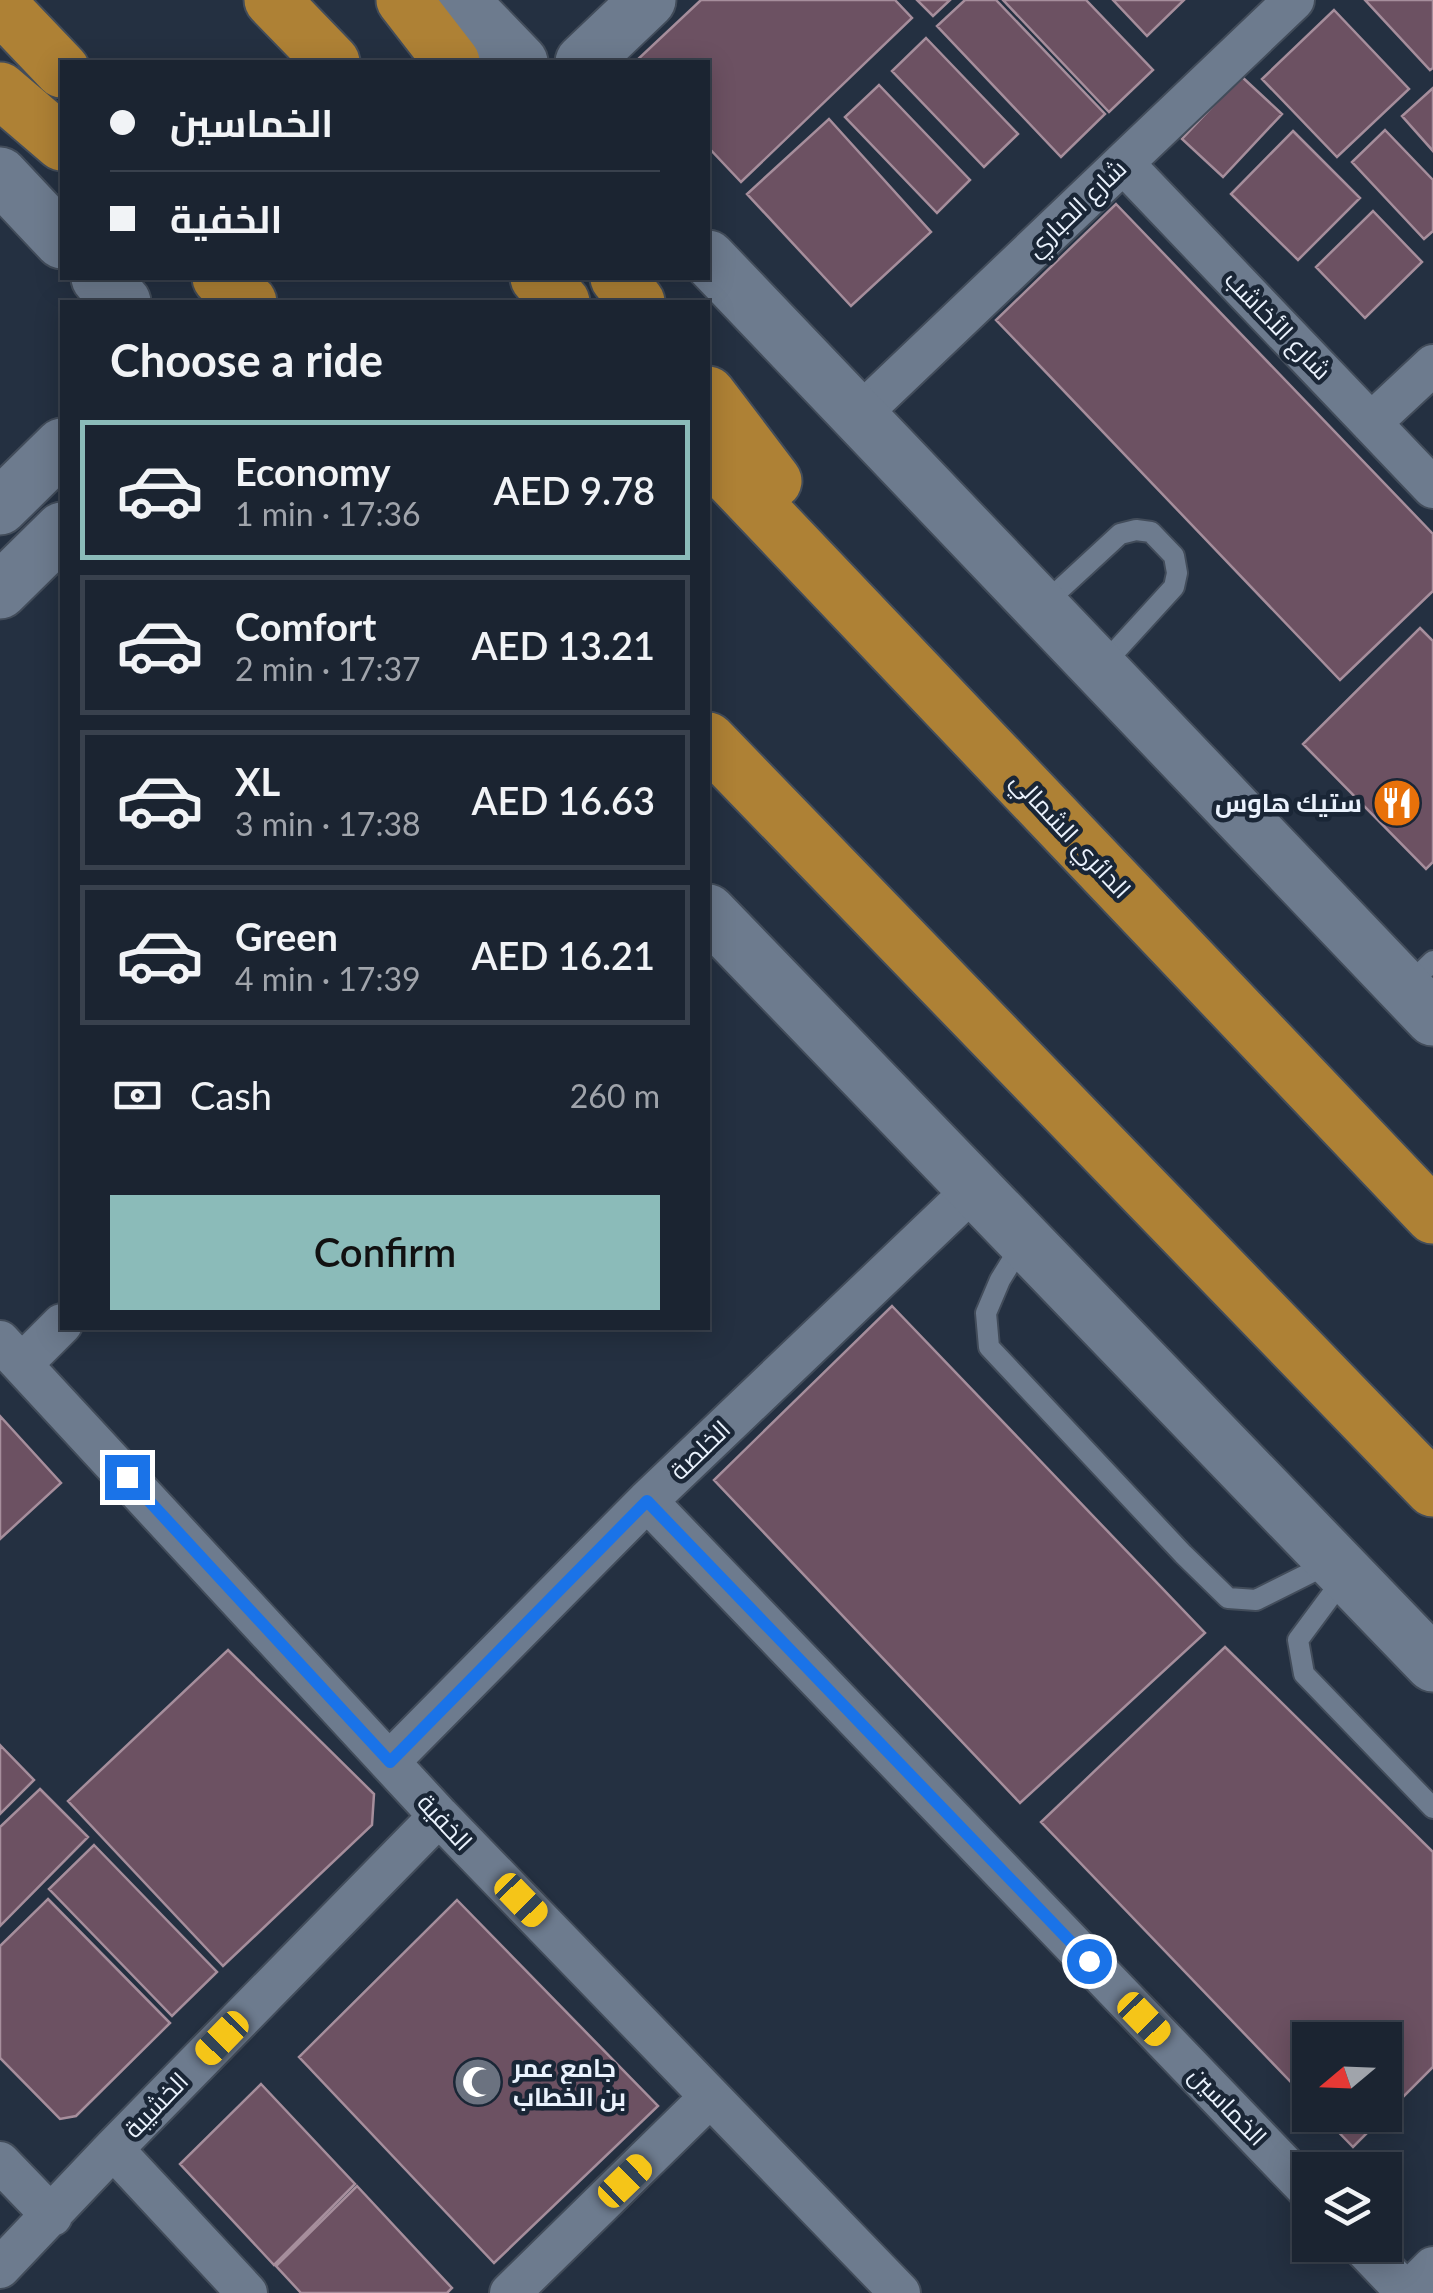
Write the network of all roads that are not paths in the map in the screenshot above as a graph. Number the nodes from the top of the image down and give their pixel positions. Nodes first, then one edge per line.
1 (272, 0) edge
2 (404, 0) edge
3 (648, 0) edge
4 (1294, 0) edge
5 (0, 5) edge
6 (471, 20) edge
7 (330, 60) edge
8 (518, 60) edge
9 (585, 60) edge
10 (60, 68) edge
11 (0, 90) edge
12 (60, 142) edge
13 (1123, 163) junction
14 (0, 174) edge
15 (60, 242) edge
16 (710, 260) edge
17 (100, 280) edge
18 (222, 280) edge
19 (264, 280) edge
20 (540, 280) edge
21 (620, 280) edge
22 (121, 300) edge
23 (247, 300) edge
24 (284, 300) edge
25 (560, 300) edge
26 (635, 300) edge
27 (1433, 365) edge
28 (710, 397) edge
29 (858, 416) junction
30 (1371, 423) junction
31 (60, 448) edge
32 (710, 456) edge
33 (1433, 488) edge
34 (0, 507) edge
35 (60, 532) edge
36 (0, 591) edge
37 (1041, 608) junction
38 (1100, 669) junction
39 (944, 701) junction
40 (710, 742) edge
41 (710, 914) edge
42 (1424, 989) edge
43 (975, 1188) junction
44 (1433, 1216) edge
45 (1024, 1240) junction
46 (60, 1325) edge
47 (11, 1352) edge
48 (1433, 1490) edge
49 (647, 1501) junction
50 (1340, 1568) junction
51 (1433, 1664) edge
52 (390, 1762) junction
53 (1433, 1808) edge
54 (440, 1816) junction
55 (710, 2098) junction
56 (112, 2149) junction
57 (0, 2162) edge
58 (1292, 2173) edge
59 (52, 2216) junction
60 (1377, 2262) edge
61 (0, 2268) edge
62 (1433, 2268) edge
63 (247, 2293) edge
64 (510, 2293) edge
65 (900, 2293) edge
66 (1407, 2293) edge

1 - 7 highway
2 - 6 highway
3 - 9 street
4 - 13 street, شارع الحباري
5 - 10 highway
6 - 8 street
11 - 12 highway
13 - 29 street, شارع الحباري
13 - 30 street, شارع الأخاشب
14 - 15 street
16 - 29 street
17 - 22 street
18 - 23 highway
19 - 24 highway
20 - 25 highway
21 - 26 highway
27 - 30 street
28 - 39 highway
29 - 37 street
30 - 33 street, شارع الأخاشب
31 - 34 street
32 - 39 highway, الدائري الشمالي
35 - 36 street
37 - 38 street
37 - 38 lane
38 - 42 street
39 - 44 highway, الدائري الشمالي
40 - 48 highway
41 - 43 street
43 - 45 street
43 - 49 street, الخلصة
45 - 50 street
45 - 50 lane
46 - 47 street
47 - 52 street, الخفية
49 - 52 street, الخلصة
49 - 58 street, الخماسين
50 - 51 street
50 - 53 lane
52 - 54 street, الخفية
54 - 55 street, الخفية
54 - 56 street, الخشيبة
55 - 64 street
55 - 65 street, الخفية
56 - 59 street, الخشيبة
56 - 63 street
57 - 59 street
59 - 61 street, الخشيبة
60 - 66 street
62 - 66 street

